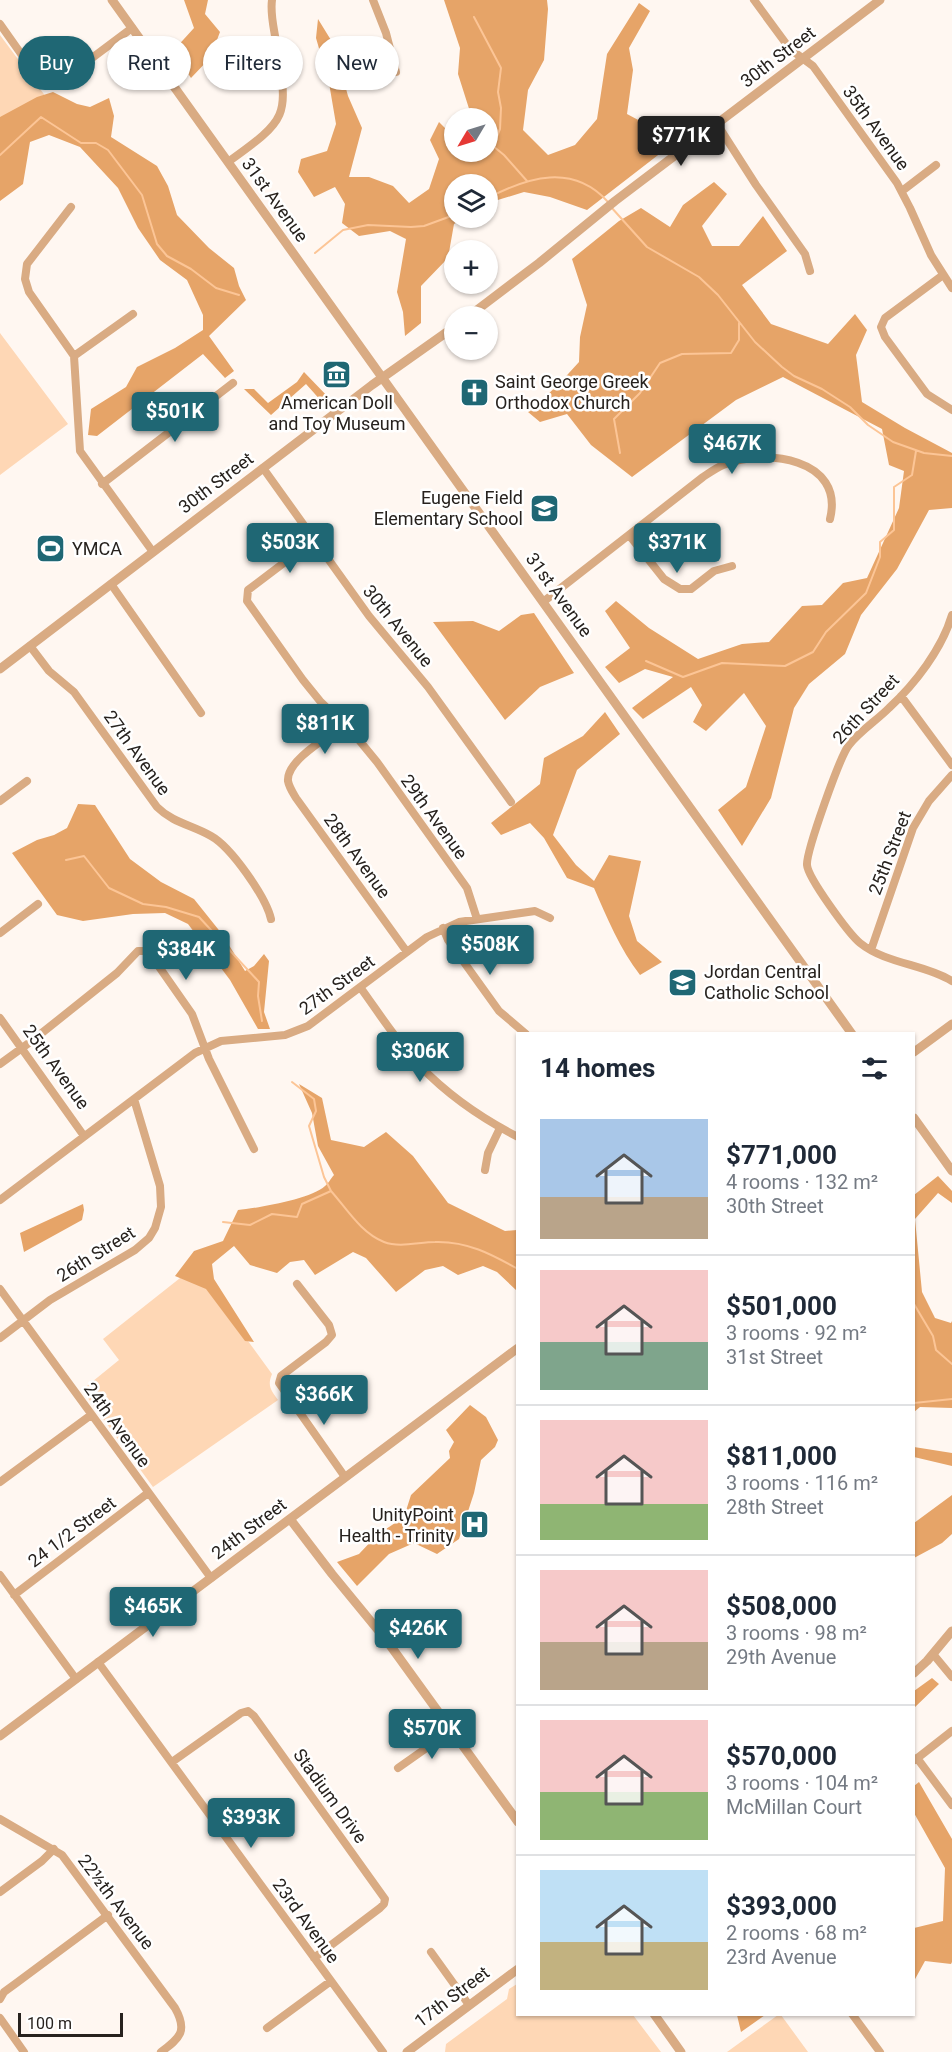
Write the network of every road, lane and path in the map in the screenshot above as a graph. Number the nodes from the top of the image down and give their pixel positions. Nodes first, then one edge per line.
1 (112, 0) edge
2 (272, 0) edge
3 (373, 0) edge
4 (754, 0) edge
5 (880, 0) edge
6 (0, 24) edge
7 (132, 28) junction
8 (387, 36) edge
9 (803, 58) junction
10 (717, 124) junction
11 (228, 162) junction
12 (936, 165) dead end
13 (902, 191) junction
14 (71, 207) dead end
15 (810, 271) dead end
16 (943, 275) junction
17 (952, 288) edge
18 (482, 306) edge
19 (133, 314) dead end
20 (444, 334) edge
21 (74, 356) junction
22 (911, 374) junction
23 (383, 378) junction
24 (904, 380) dead end
25 (233, 383) dead end
26 (952, 410) edge
27 (263, 468) junction
28 (102, 484) junction
29 (830, 519) dead end
30 (630, 535) junction
31 (314, 540) junction
32 (153, 552) junction
33 (732, 566) dead end
34 (111, 584) junction
35 (543, 602) junction
36 (952, 615) edge
37 (30, 646) junction
38 (0, 669) edge
39 (901, 696) junction
40 (201, 713) dead end
41 (345, 724) junction
42 (952, 765) edge
43 (952, 775) edge
44 (27, 781) dead end
45 (0, 801) edge
46 (511, 802) dead end
47 (38, 904) dead end
48 (550, 918) dead end
49 (271, 919) dead end
50 (477, 919) junction
51 (443, 928) junction
52 (0, 933) edge
53 (871, 950) junction
54 (407, 952) junction
55 (952, 981) edge
56 (360, 987) junction
57 (0, 1018) edge
58 (952, 1024) edge
59 (523, 1032) edge
60 (851, 1032) edge
61 (22, 1048) junction
62 (204, 1048) junction
63 (915, 1051) edge
64 (0, 1064) edge
65 (134, 1099) junction
66 (915, 1119) edge
67 (500, 1128) junction
68 (84, 1136) junction
69 (516, 1136) edge
70 (255, 1149) dead end
71 (485, 1170) dead end
72 (952, 1171) edge
73 (0, 1200) edge
74 (297, 1284) dead end
75 (0, 1289) edge
76 (22, 1321) junction
77 (0, 1338) edge
78 (516, 1349) edge
79 (91, 1415) junction
80 (345, 1477) junction
81 (1, 1480) edge
82 (148, 1493) junction
83 (290, 1519) junction
84 (0, 1575) edge
85 (211, 1578) junction
86 (14, 1594) junction
87 (952, 1631) edge
88 (933, 1654) junction
89 (98, 1662) junction
90 (915, 1672) edge
91 (952, 1677) edge
92 (76, 1679) junction
93 (452, 1730) junction
94 (952, 1731) edge
95 (0, 1736) edge
96 (915, 1759) edge
97 (172, 1762) junction
98 (398, 1768) dead end
99 (952, 1805) edge
100 (0, 1819) edge
101 (516, 1819) edge
102 (54, 1849) junction
103 (0, 1892) edge
104 (108, 1915) junction
105 (431, 1952) dead end
106 (314, 1958) junction
107 (516, 1970) edge
108 (331, 1981) junction
109 (0, 1999) edge
110 (469, 2005) junction
111 (655, 2016) edge
112 (853, 2016) edge
113 (0, 2019) edge
114 (267, 2028) dead end
115 (24, 2052) edge
116 (161, 2052) edge
117 (383, 2052) edge
118 (407, 2052) edge
119 (681, 2052) edge
120 (880, 2052) edge

1 - 7 street, 31st Avenue
2 - 11 street
3 - 8 street
4 - 9 street, 35th Avenue
5 - 9 street, 30th Street
6 - 7 street
7 - 11 street, 31st Avenue
9 - 10 street, 30th Street
9 - 13 street, 35th Avenue
10 - 15 street
10 - 18 street, 30th Street
11 - 23 street, 31st Avenue
12 - 13 street
13 - 16 street, 35th Avenue
14 - 21 street
16 - 17 street, 35th Avenue
16 - 22 street
19 - 21 street
20 - 23 street, 30th Street
21 - 28 street
22 - 24 street
22 - 26 street
23 - 27 street, 30th Street
23 - 35 street, 31st Avenue
25 - 28 street
27 - 31 street, 30th Avenue
27 - 32 street, 30th Street
28 - 32 street
29 - 30 street
30 - 33 street
30 - 35 street
31 - 41 street, 29th Avenue
31 - 46 street, 30th Avenue
32 - 34 street, 30th Street
34 - 37 street, 30th Street
34 - 40 street
35 - 60 street, 31st Avenue
36 - 39 street, 26th Street
37 - 38 street, 30th Street
37 - 49 street, 27th Avenue
39 - 42 street
39 - 53 street, 26th Street
41 - 50 street, 29th Avenue
41 - 54 street, 28th Avenue
43 - 53 street, 25th Street
44 - 45 street
47 - 52 street
48 - 50 street, 27th Street
50 - 51 street, 27th Street
51 - 54 street, 27th Street
51 - 59 street
53 - 55 street
54 - 56 street, 27th Street
56 - 62 street, 27th Street
56 - 67 street
57 - 61 street, 25th Avenue
58 - 63 street
61 - 62 street
61 - 64 street
61 - 68 street, 25th Avenue
62 - 65 street, 27th Street
62 - 70 street
65 - 68 street, 27th Street
65 - 76 street, 26th Street
66 - 72 street
67 - 69 street
67 - 71 street
68 - 73 street, 27th Street
74 - 80 street
75 - 76 street, 24th Avenue
76 - 77 street, 26th Street
76 - 79 street, 24th Avenue
78 - 80 street, 24th Street
79 - 81 street
79 - 82 street, 24th Avenue
80 - 83 street, 24th Street
82 - 85 street, 24th Avenue
82 - 86 street, 24 1/2 Street
83 - 85 street, 24th Street
83 - 93 street
84 - 86 street
85 - 89 street, 24th Street
86 - 92 street
87 - 88 street
88 - 90 street
88 - 91 street
89 - 92 street, 24th Street
89 - 97 street, 23rd Avenue
92 - 95 street, 24th Street
93 - 98 street
93 - 101 street
94 - 96 street
96 - 99 street
97 - 106 street, 23rd Avenue
97 - 106 street, Stadium Drive
100 - 102 street, 22½th Avenue
102 - 103 street
102 - 104 street, 22½th Avenue
104 - 109 street
104 - 116 street, 22½th Avenue
105 - 110 street
106 - 108 street, 23rd Avenue
107 - 110 street, 17th Street
108 - 114 street
108 - 117 street, 23rd Avenue
110 - 118 street, 17th Street
111 - 119 street
112 - 120 street
113 - 115 street

